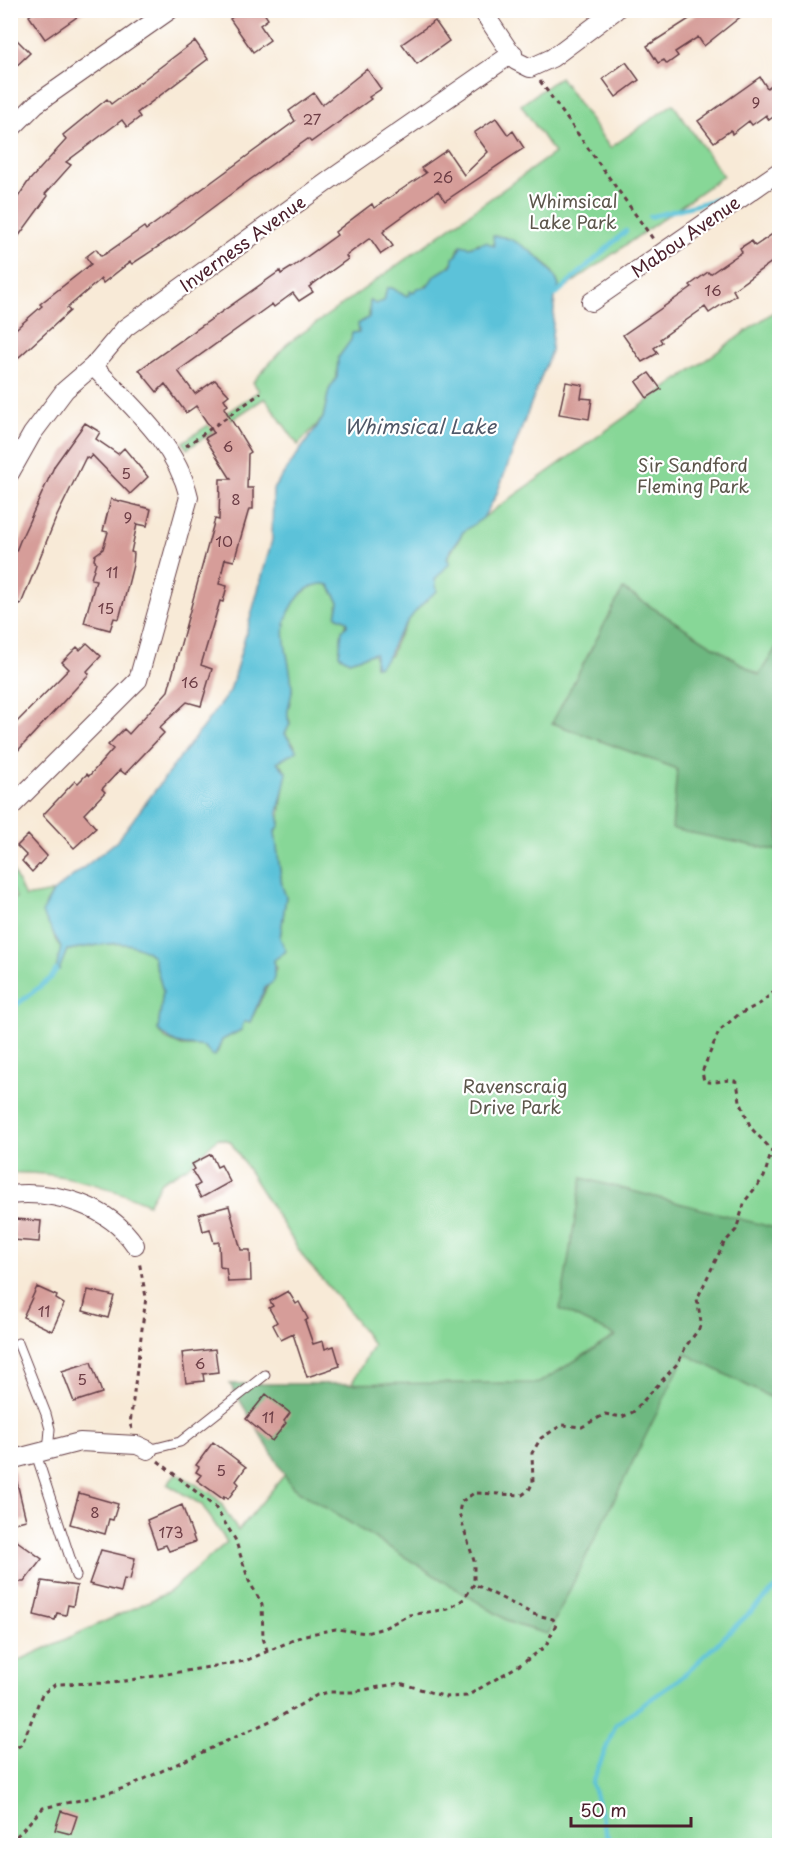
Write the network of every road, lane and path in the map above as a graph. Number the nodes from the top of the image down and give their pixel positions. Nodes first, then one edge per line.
1 (170, 10) edge
2 (482, 10) edge
3 (616, 10) edge
4 (513, 53) junction
5 (530, 68) junction
6 (10, 130) edge
7 (780, 171) edge
8 (663, 253) junction
9 (591, 302) dead end
10 (93, 366) junction
11 (261, 393) dead end
12 (172, 456) junction
13 (10, 473) edge
14 (10, 808) edge
15 (780, 986) edge
16 (10, 1195) edge
17 (135, 1245) joint
18 (18, 1343) dead end
19 (265, 1376) dead end
20 (143, 1448) junction
21 (42, 1453) junction
22 (10, 1460) edge
23 (76, 1576) dead end
24 (474, 1584) junction
25 (268, 1653) junction
26 (10, 1752) edge
27 (10, 1843) edge

1 - 6 street
2 - 4 street
3 - 5 street
4 - 5 street
4 - 10 street, Inverness Avenue
5 - 8 path
7 - 8 street, Mabou Avenue
8 - 9 street, Mabou Avenue
10 - 12 street
10 - 13 street, Inverness Avenue
11 - 12 path
12 - 14 street
15 - 24 path
16 - 17 street
17 - 20 path
18 - 21 lane
19 - 20 lane
20 - 21 street
20 - 25 path
21 - 22 street
21 - 23 lane
24 - 25 path
24 - 27 path
25 - 26 path

